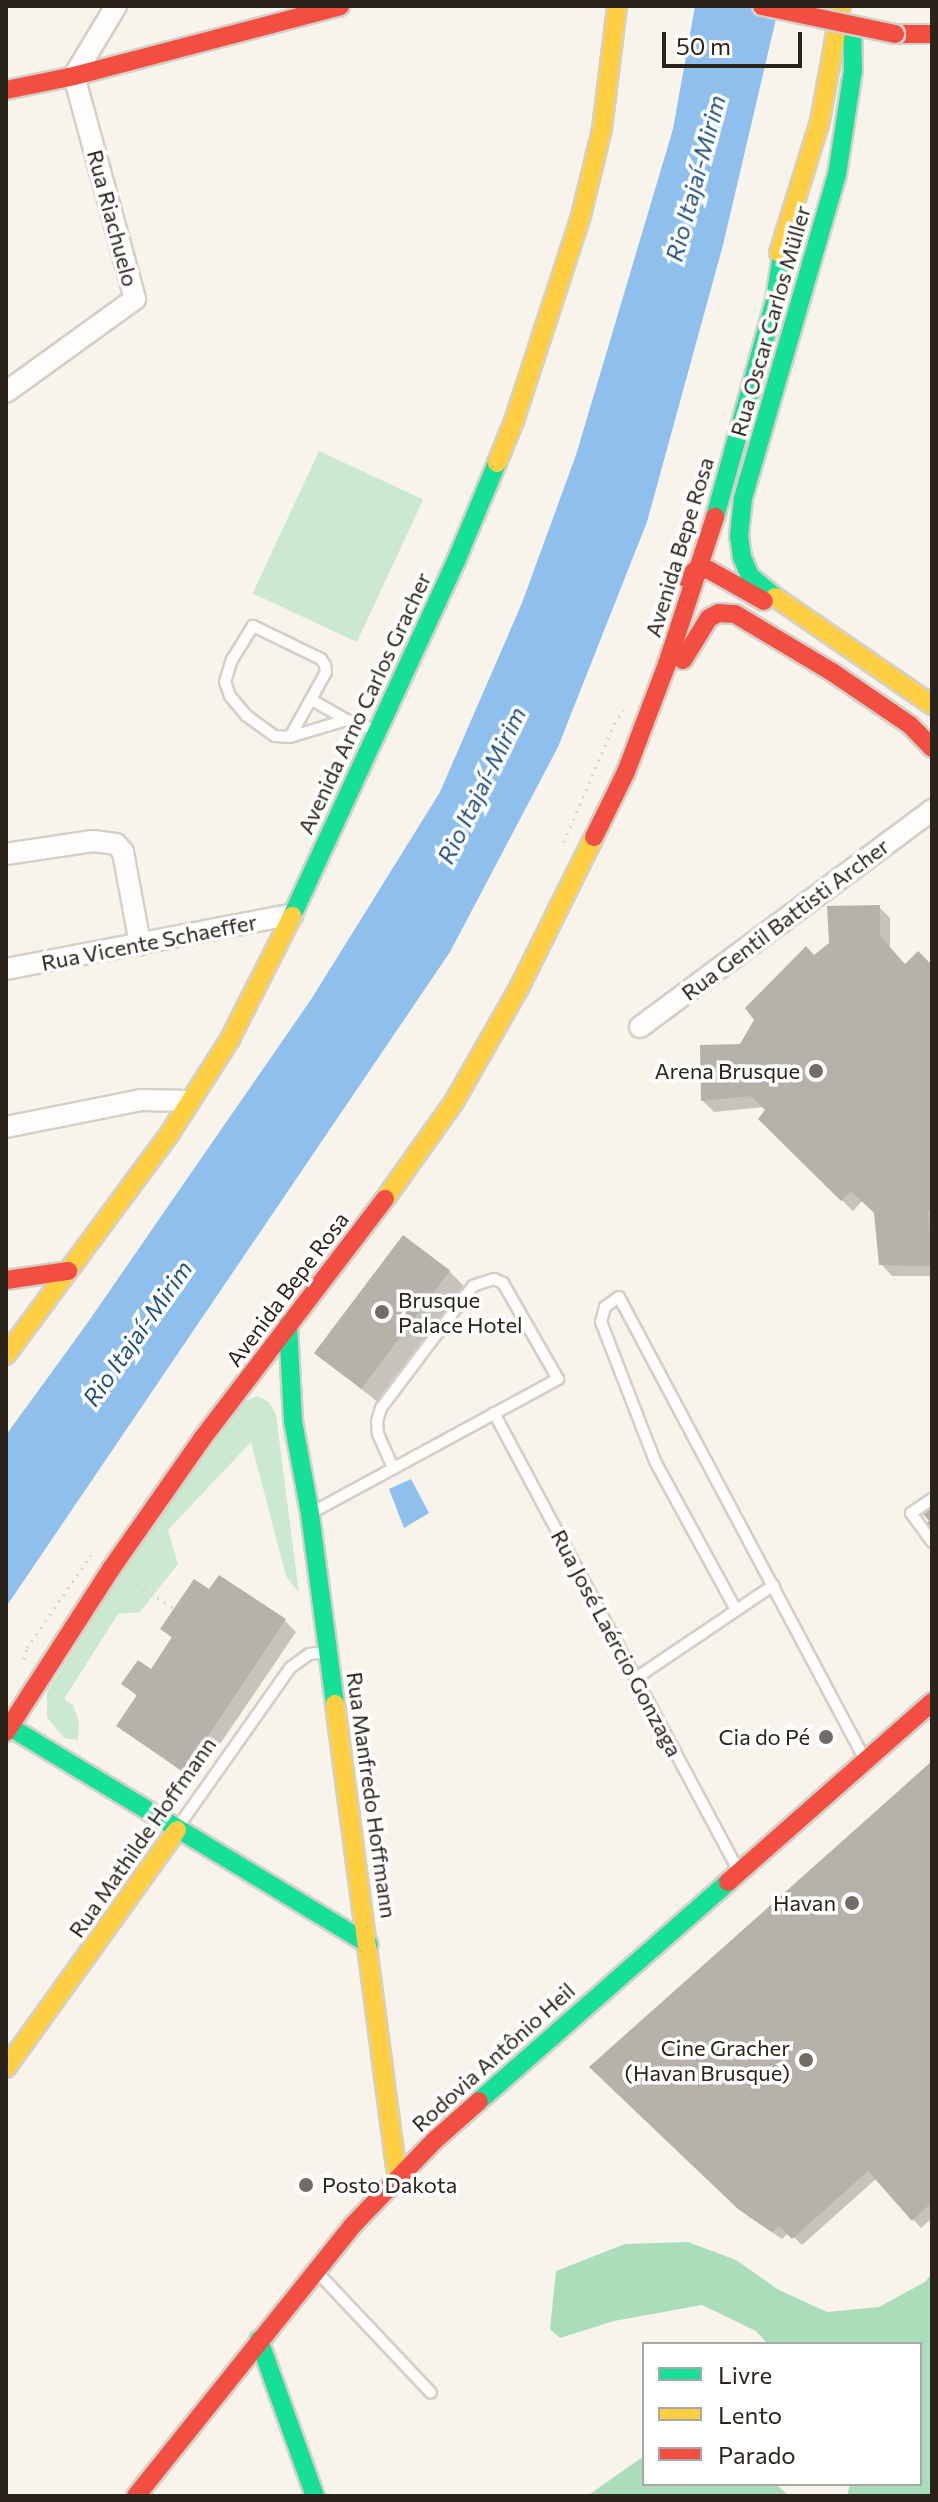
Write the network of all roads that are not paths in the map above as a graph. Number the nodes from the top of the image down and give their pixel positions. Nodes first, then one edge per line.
1 (116, 6) edge
2 (340, 6) edge
3 (617, 6) edge
4 (762, 6) edge
5 (841, 6) edge
6 (849, 6) edge
7 (932, 34) edge
8 (74, 76) junction
9 (6, 90) edge
10 (785, 236) junction
11 (6, 392) edge
12 (700, 568) junction
13 (656, 645) junction
14 (312, 700) junction
15 (929, 703) edge
16 (346, 720) junction
17 (378, 731) junction
18 (290, 737) junction
19 (932, 748) edge
20 (931, 809) edge
21 (6, 854) edge
22 (581, 860) junction
23 (558, 909) junction
24 (293, 914) junction
25 (140, 944) junction
26 (6, 969) edge
27 (640, 1027) dead end
28 (189, 1101) junction
29 (6, 1127) edge
30 (68, 1271) junction
31 (6, 1280) edge
32 (288, 1325) junction
33 (6, 1355) edge
34 (238, 1391) junction
35 (494, 1413) junction
36 (293, 1421) junction
37 (393, 1467) junction
38 (932, 1499) edge
39 (310, 1514) junction
40 (932, 1542) edge
41 (774, 1585) junction
42 (735, 1608) junction
43 (328, 1652) junction
44 (636, 1678) junction
45 (932, 1702) edge
46 (8, 1729) edge
47 (865, 1762) junction
48 (177, 1830) junction
49 (739, 1873) junction
50 (368, 1944) junction
51 (6, 2068) edge
52 (397, 2177) junction
53 (315, 2270) junction
54 (259, 2340) junction
55 (431, 2393) dead end
56 (136, 2496) edge
57 (315, 2496) edge

1 - 8 street
2 - 8 main road
3 - 17 main road, Avenida Arno Carlos Gracher
4 - 7 main road, bridge
5 - 10 main road, Avenida Bepe Rosa
6 - 15 main road, Rua Oscar Carlos Müller
8 - 9 main road
8 - 11 street, Rua Riachuelo
10 - 12 main road, Avenida Bepe Rosa
10 - 13 main road, Avenida Bepe Rosa
12 - 13 main road
12 - 15 main road, Rua Oscar Carlos Müller
12 - 22 main road, Avenida Bepe Rosa
13 - 22 main road, Avenida Bepe Rosa
14 - 16 lane
14 - 18 lane
14 - 18 lane
16 - 17 lane
16 - 18 lane
17 - 24 main road, Avenida Arno Carlos Gracher
19 - 23 main road
20 - 27 street, Rua Gentil Battisti Archer
21 - 25 street
22 - 23 main road, Avenida Bepe Rosa
23 - 32 main road, Avenida Bepe Rosa
24 - 25 street, Rua Vicente Schaeffer
24 - 28 main road, Avenida Arno Carlos Gracher
25 - 26 street, Rua Vicente Schaeffer
28 - 29 street
28 - 30 main road, Avenida Arno Carlos Gracher
30 - 31 main road
30 - 33 main road, Avenida Arno Carlos Gracher
32 - 34 main road, Avenida Bepe Rosa
32 - 36 main road, Rua Manfredo Hoffmann
34 - 36 main road, Rua Manfredo Hoffmann
34 - 46 main road, Avenida Bepe Rosa
35 - 37 lane
35 - 37 lane
35 - 44 lane, Rua José Laércio Gonzaga
36 - 39 main road, Rua Manfredo Hoffmann
37 - 39 lane
38 - 40 lane
39 - 43 main road, Rua Manfredo Hoffmann
41 - 42 lane
41 - 42 lane
41 - 47 lane
42 - 44 lane
43 - 48 lane, Rua Mathilde Hoffmann
43 - 50 main road, Rua Manfredo Hoffmann
44 - 49 lane, Rua José Laércio Gonzaga
45 - 47 main road, Rodovia Antônio Heil
46 - 48 main road
47 - 49 main road, Rodovia Antônio Heil
48 - 50 main road
48 - 51 main road, Rua Mathilde Hoffmann
49 - 52 main road, Rodovia Antônio Heil
50 - 52 main road, Rua Manfredo Hoffmann
52 - 53 main road, Rodovia Antônio Heil
53 - 54 main road, Rodovia Antônio Heil
53 - 55 lane
54 - 56 main road, Rodovia Antônio Heil
54 - 57 main road

